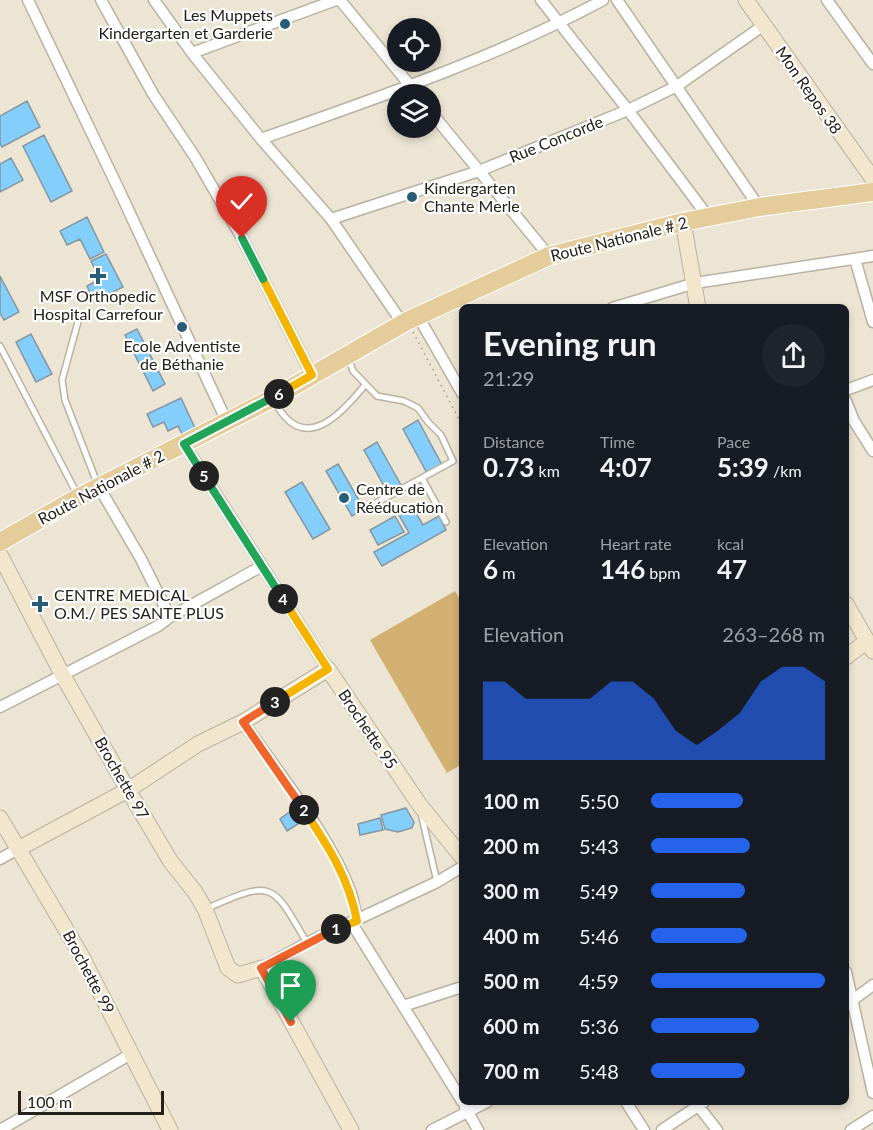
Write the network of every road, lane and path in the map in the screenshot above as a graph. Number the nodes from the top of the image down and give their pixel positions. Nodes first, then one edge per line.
1 (28, 0) edge
2 (101, 0) edge
3 (154, 0) edge
4 (338, 0) edge
5 (541, 0) edge
6 (603, 0) edge
7 (617, 0) edge
8 (746, 0) edge
9 (827, 0) edge
10 (560, 23) junction
11 (764, 25) junction
12 (192, 53) junction
13 (873, 64) edge
14 (408, 84) edge
15 (426, 84) edge
16 (677, 86) junction
17 (387, 98) edge
18 (628, 110) junction
19 (441, 124) edge
20 (261, 139) junction
21 (479, 171) junction
22 (873, 179) edge
23 (873, 192) edge
24 (759, 207) junction
25 (709, 218) junction
26 (331, 219) junction
27 (683, 222) junction
28 (549, 256) junction
29 (873, 256) edge
30 (855, 259) junction
31 (695, 283) junction
32 (625, 304) edge
33 (698, 304) edge
34 (79, 318) dead end
35 (409, 320) junction
36 (873, 322) edge
37 (0, 346) edge
38 (348, 356) junction
39 (312, 375) junction
40 (873, 380) edge
41 (365, 385) junction
42 (459, 389) edge
43 (849, 389) edge
44 (273, 398) junction
45 (849, 408) edge
46 (459, 419) edge
47 (226, 422) junction
48 (184, 444) junction
49 (873, 451) edge
50 (422, 478) junction
51 (99, 487) junction
52 (80, 497) junction
53 (374, 504) dead end
54 (446, 522) dead end
55 (0, 542) edge
56 (0, 555) edge
57 (262, 566) junction
58 (849, 609) edge
59 (170, 617) junction
60 (870, 646) edge
61 (849, 656) edge
62 (328, 669) junction
63 (62, 674) junction
64 (0, 707) edge
65 (243, 722) junction
66 (128, 790) junction
67 (419, 804) junction
68 (0, 818) edge
69 (18, 849) junction
70 (459, 853) edge
71 (0, 859) edge
72 (459, 869) edge
73 (437, 882) junction
74 (205, 909) junction
75 (354, 921) junction
76 (307, 943) junction
77 (261, 968) junction
78 (873, 985) edge
79 (459, 988) edge
80 (849, 1003) edge
81 (403, 1006) junction
82 (131, 1054) junction
83 (873, 1094) edge
84 (459, 1097) edge
85 (464, 1105) edge
86 (628, 1105) edge
87 (698, 1105) edge
88 (700, 1105) edge
89 (873, 1116) edge
90 (0, 1130) edge
91 (170, 1130) edge
92 (351, 1130) edge
93 (432, 1130) edge
94 (478, 1130) edge
95 (644, 1130) edge
96 (662, 1130) edge
97 (717, 1130) edge
98 (851, 1130) edge

1 - 47 street
2 - 39 street
3 - 12 street
4 - 12 street
4 - 14 street
5 - 10 street
6 - 10 street
7 - 16 street
8 - 11 street, Mon Repos 38
9 - 13 street
10 - 15 street
10 - 18 street
11 - 16 street, Rue Concorde
11 - 22 street, Mon Repos 38
12 - 20 street
16 - 18 street, Rue Concorde
16 - 24 street
17 - 20 street
18 - 21 street, Rue Concorde
18 - 25 street
19 - 21 street
20 - 26 street
21 - 26 street, Rue Concorde
21 - 28 street
23 - 24 main road, Route Nationale # 2
24 - 25 main road, Route Nationale # 2
25 - 27 main road, Route Nationale # 2
26 - 35 street
27 - 28 main road, Route Nationale # 2
27 - 31 street
28 - 35 main road, Route Nationale # 2
29 - 30 street
30 - 31 street
30 - 36 street
31 - 32 street
31 - 33 street
34 - 51 lane
35 - 38 main road, Route Nationale # 2
35 - 42 street
35 - 46 path
37 - 52 lane
38 - 39 main road, Route Nationale # 2
38 - 41 lane
39 - 44 main road, Route Nationale # 2
40 - 43 street
41 - 44 lane
41 - 50 lane
44 - 47 main road, Route Nationale # 2
45 - 49 street
47 - 48 main road, Route Nationale # 2
48 - 51 main road, Route Nationale # 2
48 - 57 street, Brochette 95
50 - 53 lane
50 - 54 lane
51 - 52 main road, Route Nationale # 2
51 - 59 street
52 - 55 main road, Route Nationale # 2
56 - 63 street, Brochette 97
57 - 59 street
57 - 62 street, Brochette 95
58 - 60 street
59 - 63 street
60 - 61 street
62 - 65 street
62 - 67 street, Brochette 95
63 - 64 street
63 - 66 street, Brochette 97
65 - 66 street
65 - 75 street
66 - 69 street
66 - 74 street, Brochette 97
67 - 70 street, Brochette 95
67 - 73 lane
68 - 69 street, Brochette 99
69 - 71 street
69 - 82 street, Brochette 99
72 - 73 street
73 - 75 street
74 - 76 lane
74 - 77 street, Brochette 97
75 - 76 street
75 - 81 street
76 - 77 street
77 - 92 street
78 - 80 street
79 - 81 street
80 - 83 street
81 - 84 street
82 - 90 street
82 - 91 street, Brochette 99
85 - 93 street
85 - 94 street
86 - 95 street
87 - 96 street
88 - 97 street
89 - 98 street

